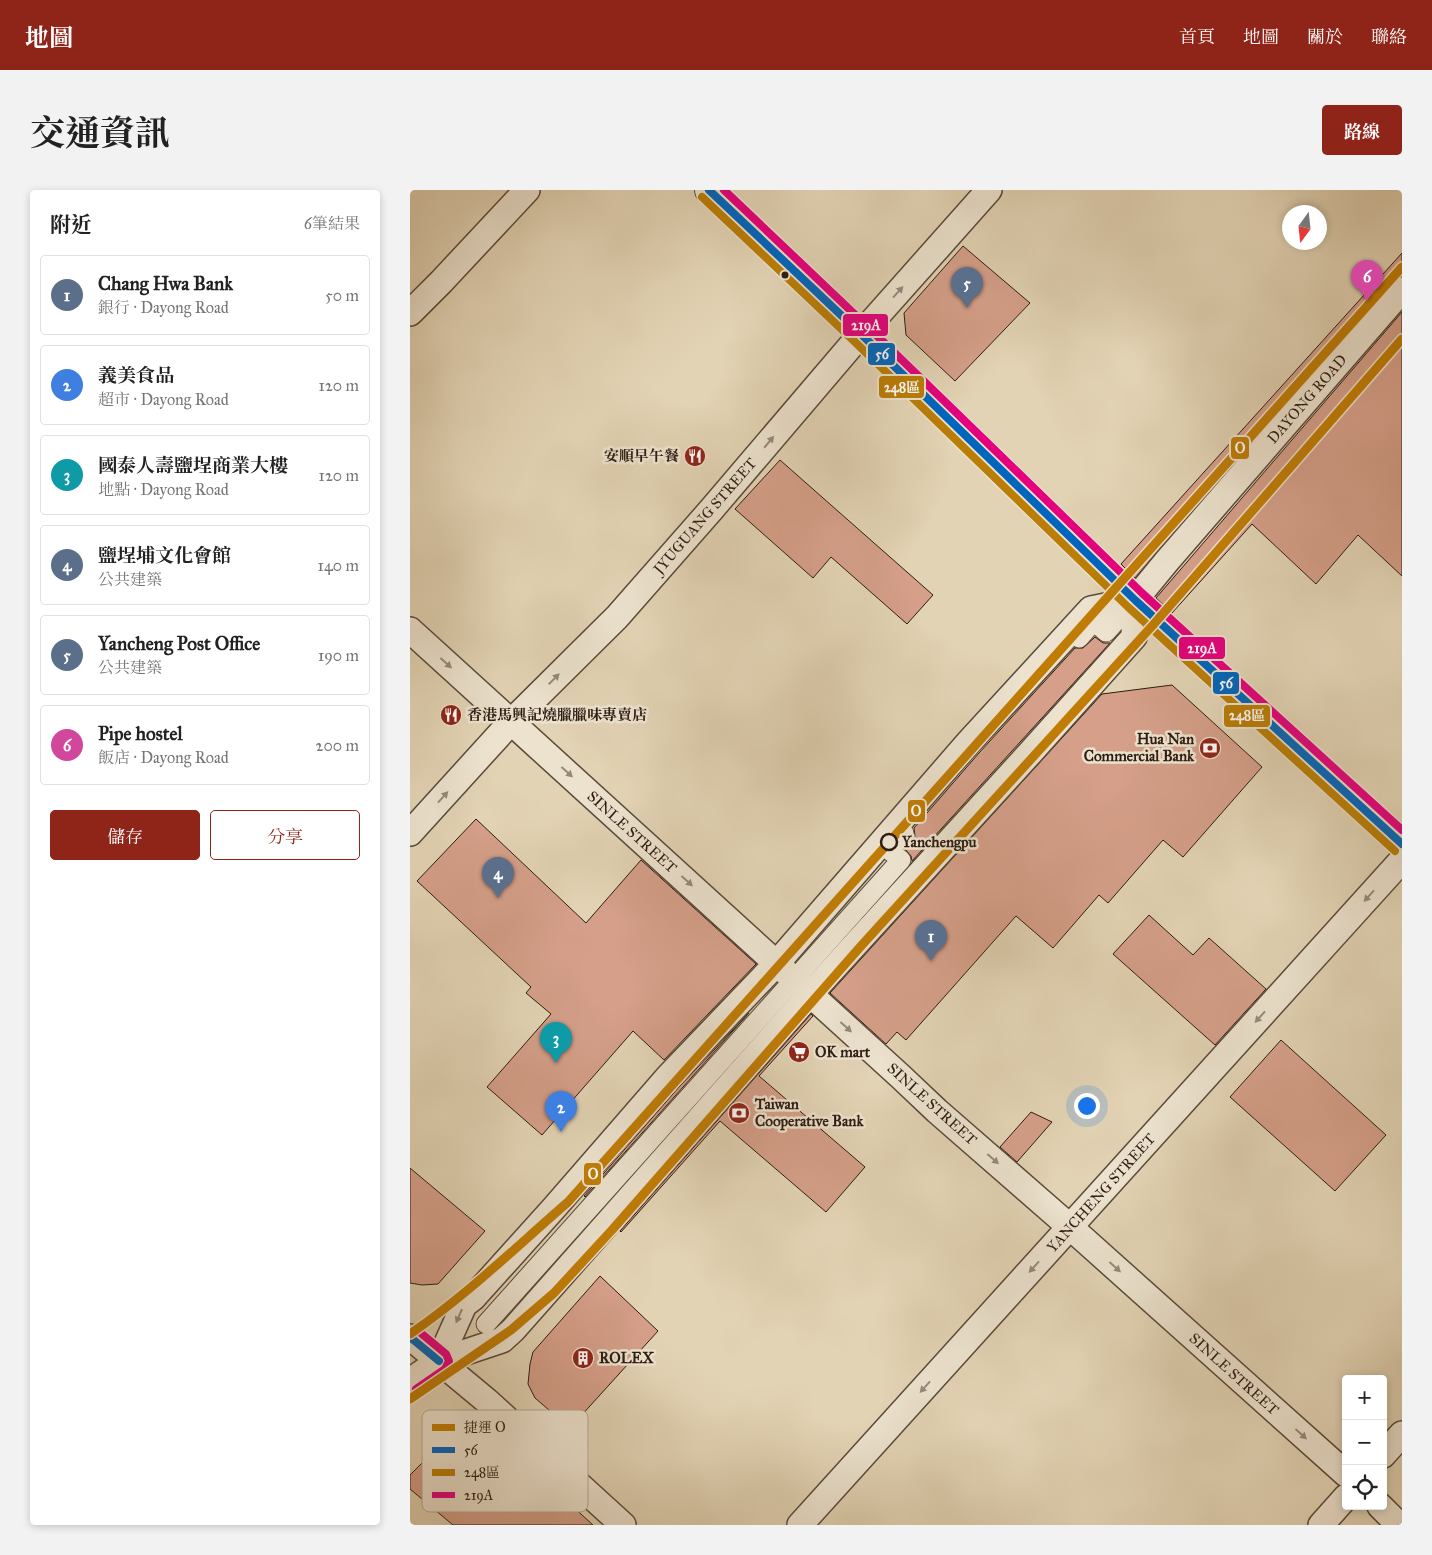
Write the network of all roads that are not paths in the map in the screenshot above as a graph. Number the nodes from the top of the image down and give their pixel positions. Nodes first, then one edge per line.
1 (527, 190) edge
2 (709, 190) edge
3 (989, 190) edge
4 (1402, 290) edge
5 (410, 313) edge
6 (860, 334) junction
7 (1135, 600) junction
8 (410, 630) edge
9 (511, 722) junction
10 (410, 834) edge
11 (1402, 844) edge
12 (1402, 860) edge
13 (777, 963) junction
14 (802, 987) junction
15 (1070, 1227) junction
16 (486, 1324) dead end
17 (410, 1337) edge
18 (439, 1361) junction
19 (410, 1381) edge
20 (497, 1410) edge
21 (1402, 1434) edge
22 (1387, 1451) edge
23 (1342, 1470) edge
24 (588, 1492) edge
25 (1342, 1501) edge
26 (1384, 1510) edge
27 (624, 1525) edge
28 (800, 1525) edge
29 (1320, 1525) edge
30 (1399, 1525) edge

1 - 5 street
2 - 6 street
6 -> 3 street, JYUGUANG STREET
4 - 7 street, DAYONG ROAD
6 - 7 street
9 -> 6 street, JYUGUANG STREET
7 - 11 street
7 - 13 street
7 - 14 street
7 - 14 street
8 -> 9 street, SINLE STREET
10 -> 9 street, JYUGUANG STREET
9 -> 13 street, SINLE STREET
12 -> 15 street, YANCHENG STREET
13 - 14 street, SINLE STREET
13 -> 18 street
14 -> 15 street, SINLE STREET
14 - 16 street
14 - 18 street
15 -> 23 street, SINLE STREET
15 -> 28 street, YANCHENG STREET
17 - 18 street
18 - 19 street
18 - 20 street
21 - 22 street
24 - 27 street
25 - 29 street
26 - 30 street

